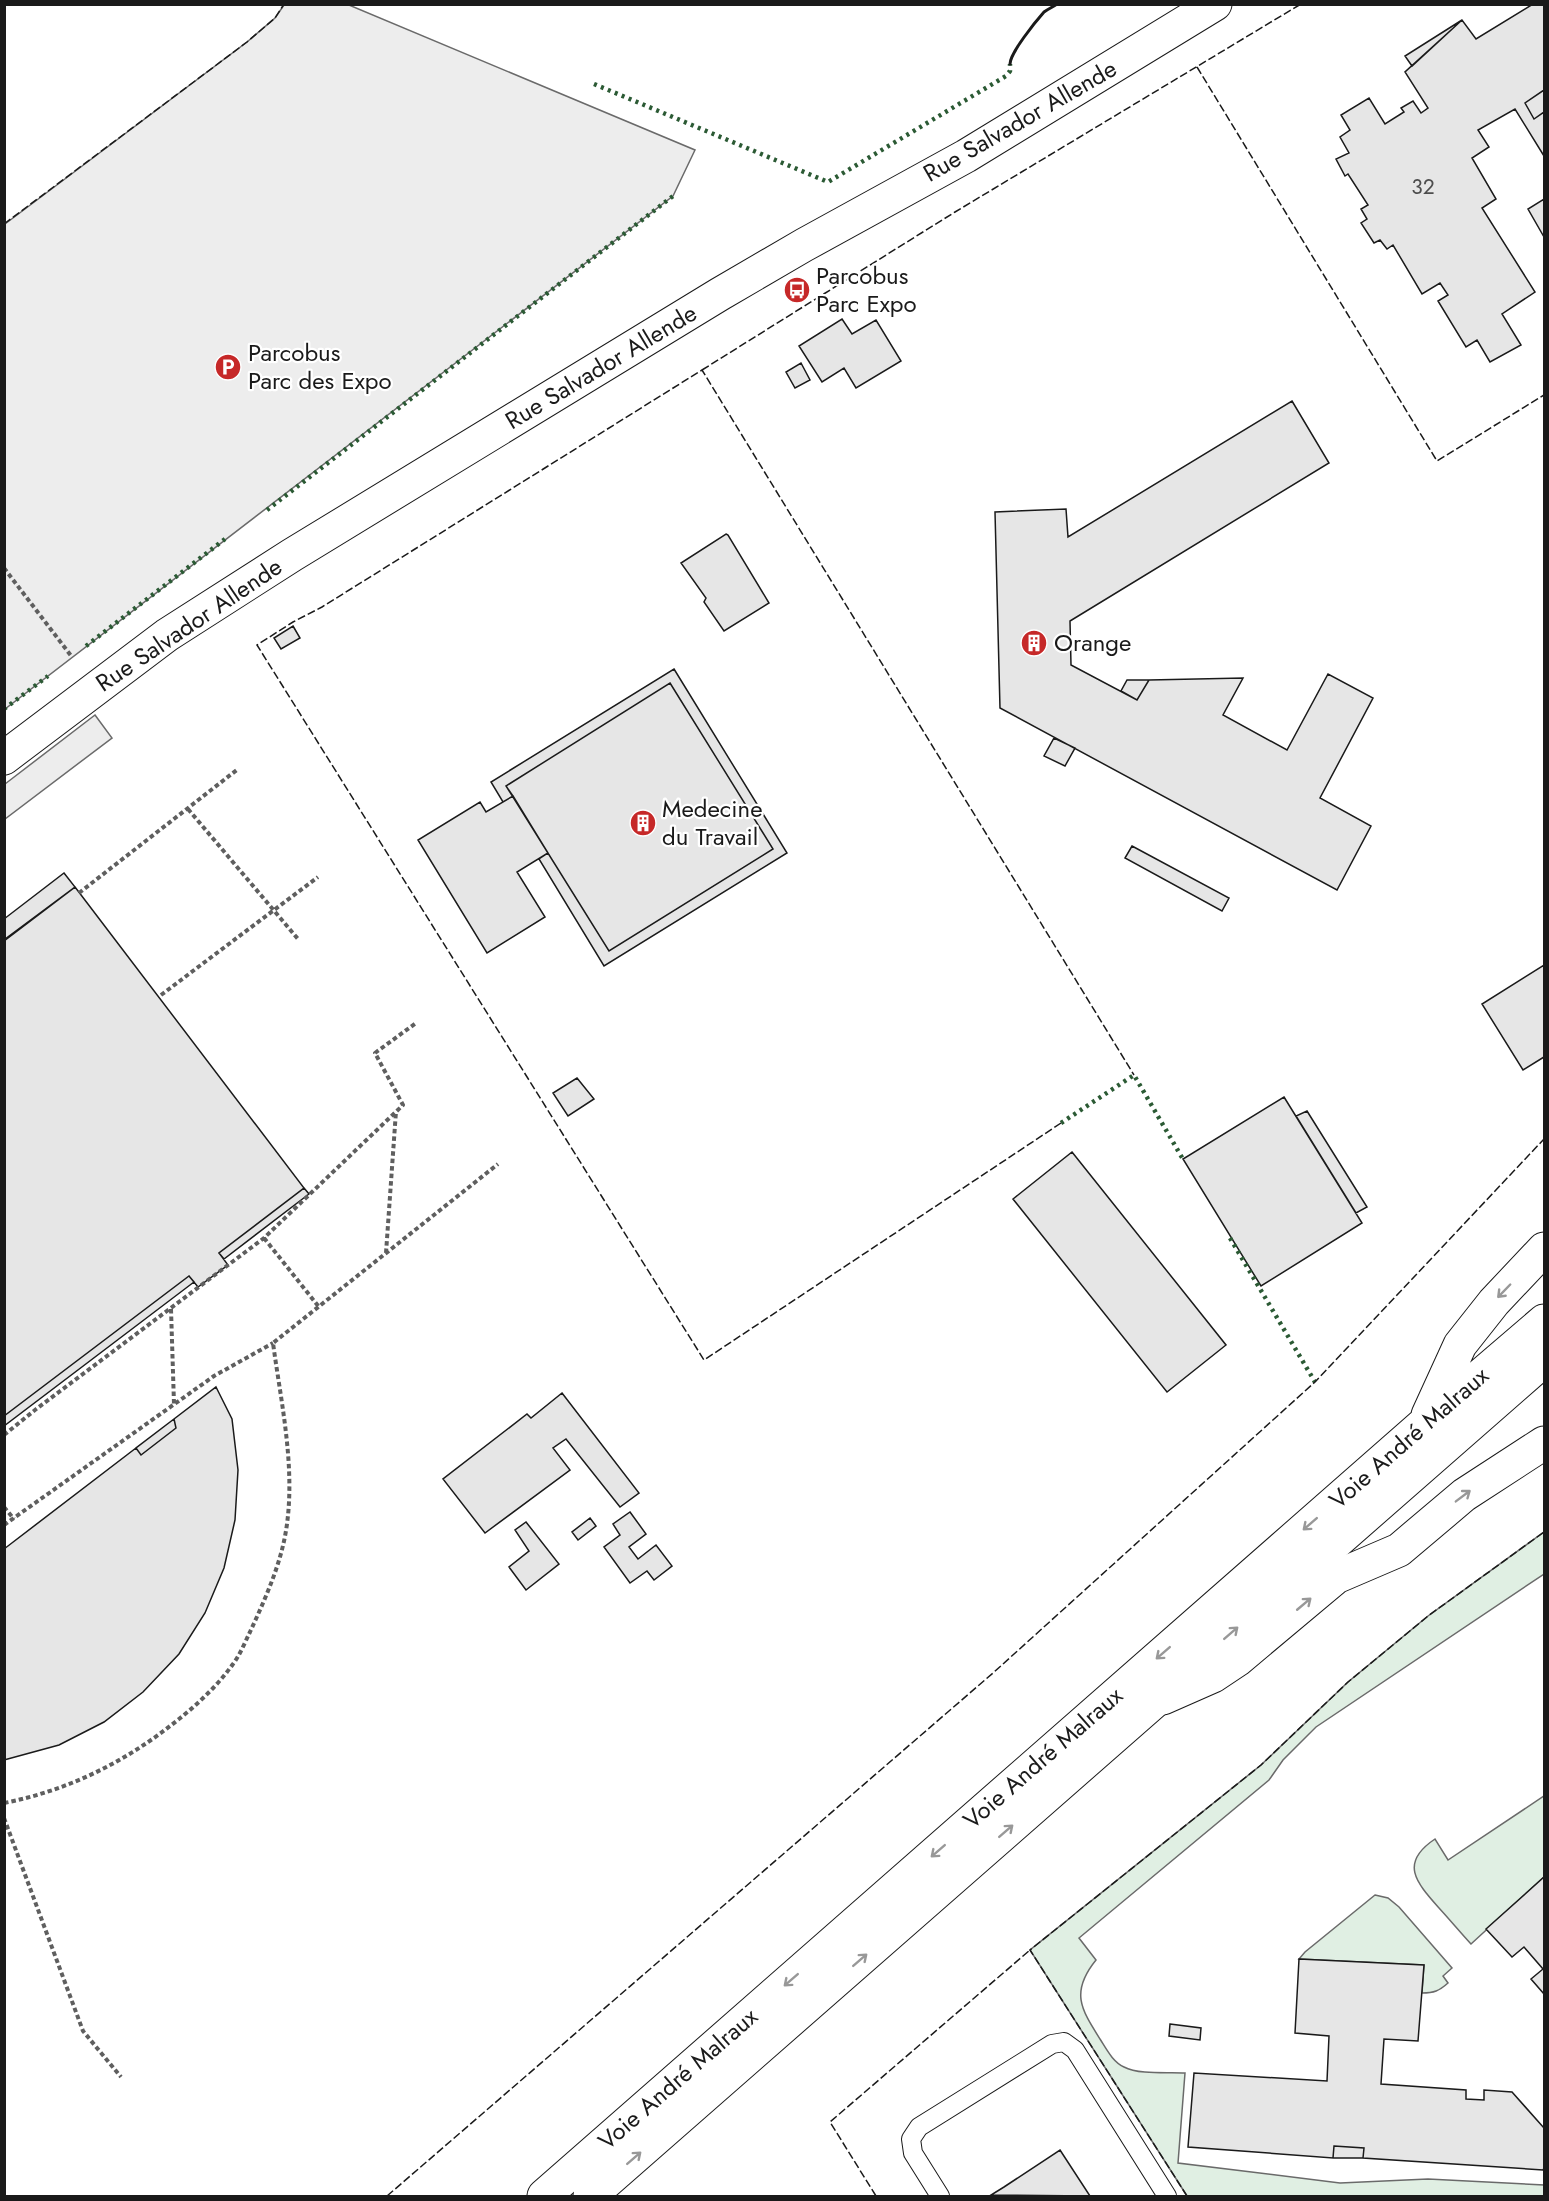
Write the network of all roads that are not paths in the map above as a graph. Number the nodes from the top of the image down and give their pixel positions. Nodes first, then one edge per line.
1 (1215, 4) edge
2 (4, 758) edge
3 (1545, 1249) edge
4 (1545, 1321) edge
5 (1545, 1360) edge
6 (1424, 1424) junction
7 (1545, 1443) edge
8 (1150, 1704) junction
9 (544, 2196) edge
10 (590, 2196) edge
11 (940, 2196) edge
12 (1167, 2196) edge

1 - 2 main road, Rue Salvador Allende
3 -> 6 main road
4 - 6 main road, Voie André Malraux
8 -> 5 main road, Voie André Malraux
6 -> 9 main road, Voie André Malraux
8 -> 7 main road
10 -> 8 main road, Voie André Malraux
11 - 12 lane

